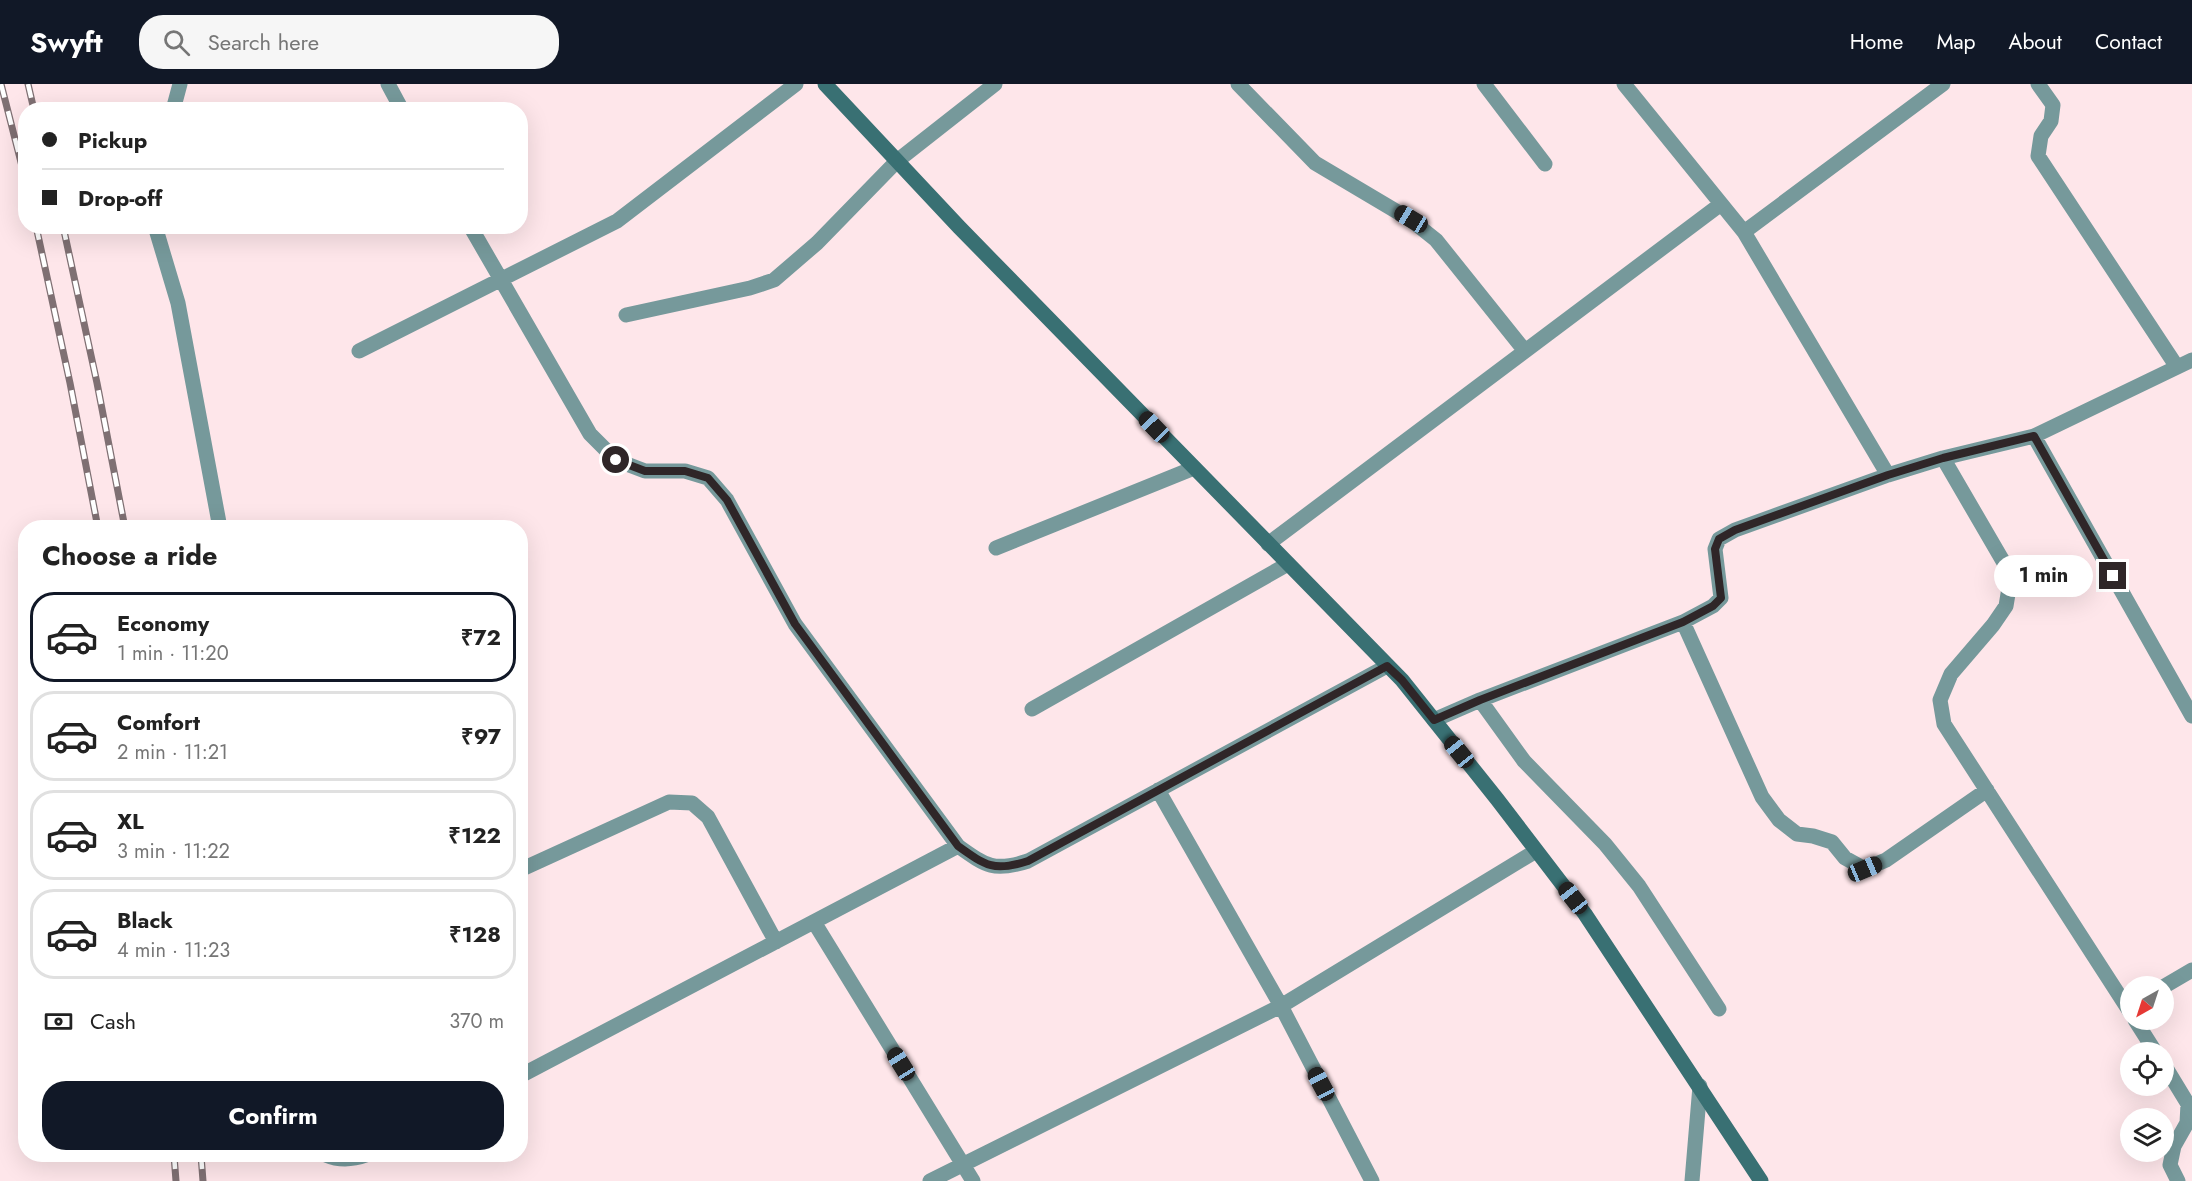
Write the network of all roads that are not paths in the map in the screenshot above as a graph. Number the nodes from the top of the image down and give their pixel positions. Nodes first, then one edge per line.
1 (180, 84) edge
2 (388, 84) edge
3 (796, 84) edge
4 (825, 84) edge
5 (996, 84) edge
6 (1238, 84) edge
7 (1484, 84) edge
8 (1624, 84) edge
9 (1943, 84) edge
10 (2038, 84) edge
11 (175, 102) edge
12 (398, 102) edge
13 (897, 160) junction
14 (1545, 164) dead end
15 (1721, 204) junction
16 (1744, 232) junction
17 (157, 234) edge
18 (475, 234) edge
19 (501, 279) junction
20 (626, 315) dead end
21 (359, 351) dead end
22 (1525, 351) junction
23 (2192, 360) edge
24 (2177, 367) junction
25 (2034, 436) junction
26 (1943, 458) junction
27 (1194, 468) junction
28 (1888, 475) junction
29 (219, 520) edge
30 (1268, 544) junction
31 (996, 548) dead end
32 (1288, 564) junction
33 (1683, 622) junction
34 (1387, 666) junction
35 (1480, 700) junction
36 (1032, 709) dead end
37 (2192, 716) edge
38 (1434, 720) junction
39 (1158, 790) junction
40 (1987, 790) junction
41 (958, 846) junction
42 (1536, 851) junction
43 (528, 866) edge
44 (814, 922) junction
45 (776, 942) junction
46 (2192, 970) edge
47 (2174, 981) edge
48 (2120, 996) edge
49 (1281, 1006) junction
50 (1719, 1009) dead end
51 (528, 1072) edge
52 (2174, 1081) edge
53 (1700, 1086) junction
54 (963, 1165) junction
55 (930, 1181) edge
56 (973, 1181) edge
57 (1372, 1181) edge
58 (1692, 1181) edge
59 (1761, 1181) edge
60 (2178, 1181) edge

1 - 11 street
2 - 12 street
3 - 19 street
4 - 13 street
5 - 13 street
6 - 22 street
7 - 14 street
8 - 15 street
9 - 16 street
10 - 24 street
13 - 20 street
13 - 27 street
15 - 16 street
15 - 22 street
16 - 28 street
17 - 29 street
18 - 19 street
19 - 21 street
19 - 41 street
22 - 30 street
23 - 24 street
24 - 25 street
25 - 26 street
25 - 37 street
26 - 28 street
26 - 40 street
27 - 30 street
27 - 31 street
28 - 33 street
30 - 32 street
32 - 34 street
32 - 36 street
33 - 35 street
33 - 40 street
34 - 38 street
34 - 39 street
35 - 38 street
35 - 50 street
38 - 42 street
39 - 41 street
39 - 49 street
40 - 48 street
41 - 44 street
42 - 49 street
42 - 53 street
43 - 45 street
44 - 45 street
44 - 54 street
45 - 51 street
46 - 47 street
49 - 54 street
49 - 57 street
52 - 60 street
53 - 58 street
53 - 59 street
54 - 55 street
54 - 56 street

